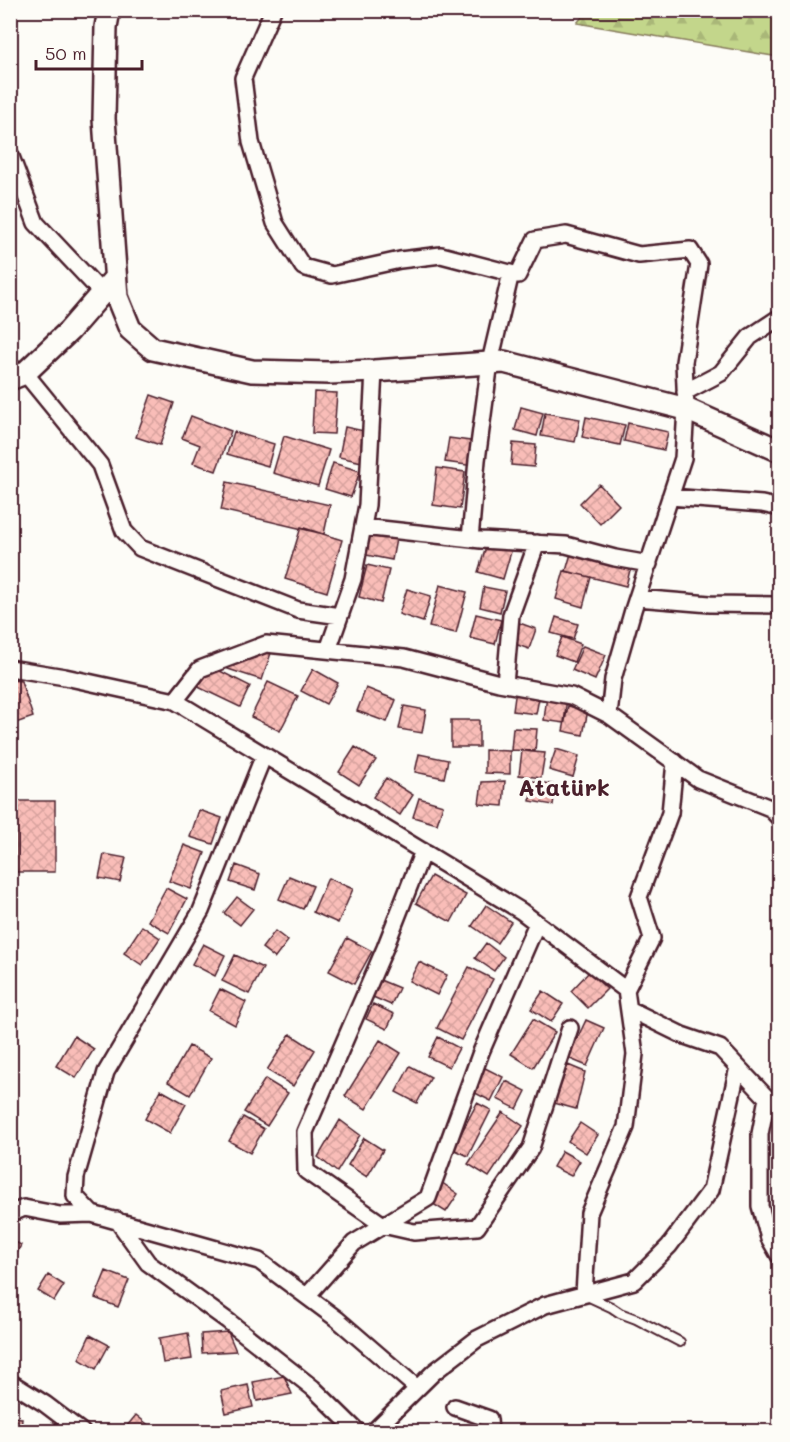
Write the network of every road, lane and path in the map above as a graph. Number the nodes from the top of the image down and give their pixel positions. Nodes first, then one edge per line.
1 (109, 10) edge
2 (273, 10) edge
3 (10, 154) edge
4 (511, 273) junction
5 (109, 285) junction
6 (780, 317) edge
7 (490, 363) junction
8 (374, 371) junction
9 (18, 376) edge
10 (686, 400) junction
11 (780, 452) edge
12 (670, 497) junction
13 (780, 508) edge
14 (363, 527) junction
15 (470, 538) junction
16 (537, 543) junction
17 (648, 564) junction
18 (637, 598) junction
19 (780, 605) edge
20 (340, 616) junction
21 (328, 650) junction
22 (10, 668) edge
23 (505, 684) junction
24 (175, 701) junction
25 (609, 715) junction
26 (264, 755) junction
27 (675, 762) junction
28 (780, 819) edge
29 (423, 851) junction
30 (537, 923) junction
31 (626, 990) junction
32 (629, 1009) junction
33 (570, 1028) dead end
34 (738, 1067) junction
35 (10, 1214) edge
36 (92, 1214) junction
37 (117, 1220) junction
38 (383, 1225) junction
39 (780, 1257) edge
40 (584, 1294) junction
41 (307, 1296) junction
42 (680, 1342) dead end
43 (10, 1382) edge
44 (417, 1388) junction
45 (455, 1407) dead end
46 (82, 1431) edge
47 (358, 1431) edge
48 (373, 1431) edge
49 (490, 1431) edge

1 - 5 main road
2 - 4 street
3 - 5 street
4 - 7 street
4 - 10 street
5 - 8 main road
5 - 9 main road
6 - 10 street
7 - 8 main road
7 - 10 main road
7 - 15 street
8 - 14 street
9 - 20 street
10 - 11 main road
10 - 12 street
12 - 13 street
12 - 17 street
14 - 15 street
14 - 20 street
15 - 16 street
16 - 17 street
16 - 23 street
17 - 18 street
18 - 19 street
18 - 25 street
20 - 21 street
21 - 23 street
21 - 24 street
22 - 24 street
23 - 25 street
24 - 26 street
25 - 27 street
26 - 29 street
26 - 36 street
27 - 28 street
27 - 31 street
29 - 30 street
29 - 38 street
30 - 31 street
30 - 38 street
31 - 32 street
32 - 34 street
32 - 40 street
33 - 38 street
34 - 39 street
34 - 40 street
35 - 36 street
36 - 37 street
37 - 41 street
37 - 47 street
38 - 41 street
40 - 42 lane
40 - 44 street
41 - 44 street
43 - 46 street
44 - 48 street
45 - 49 street

